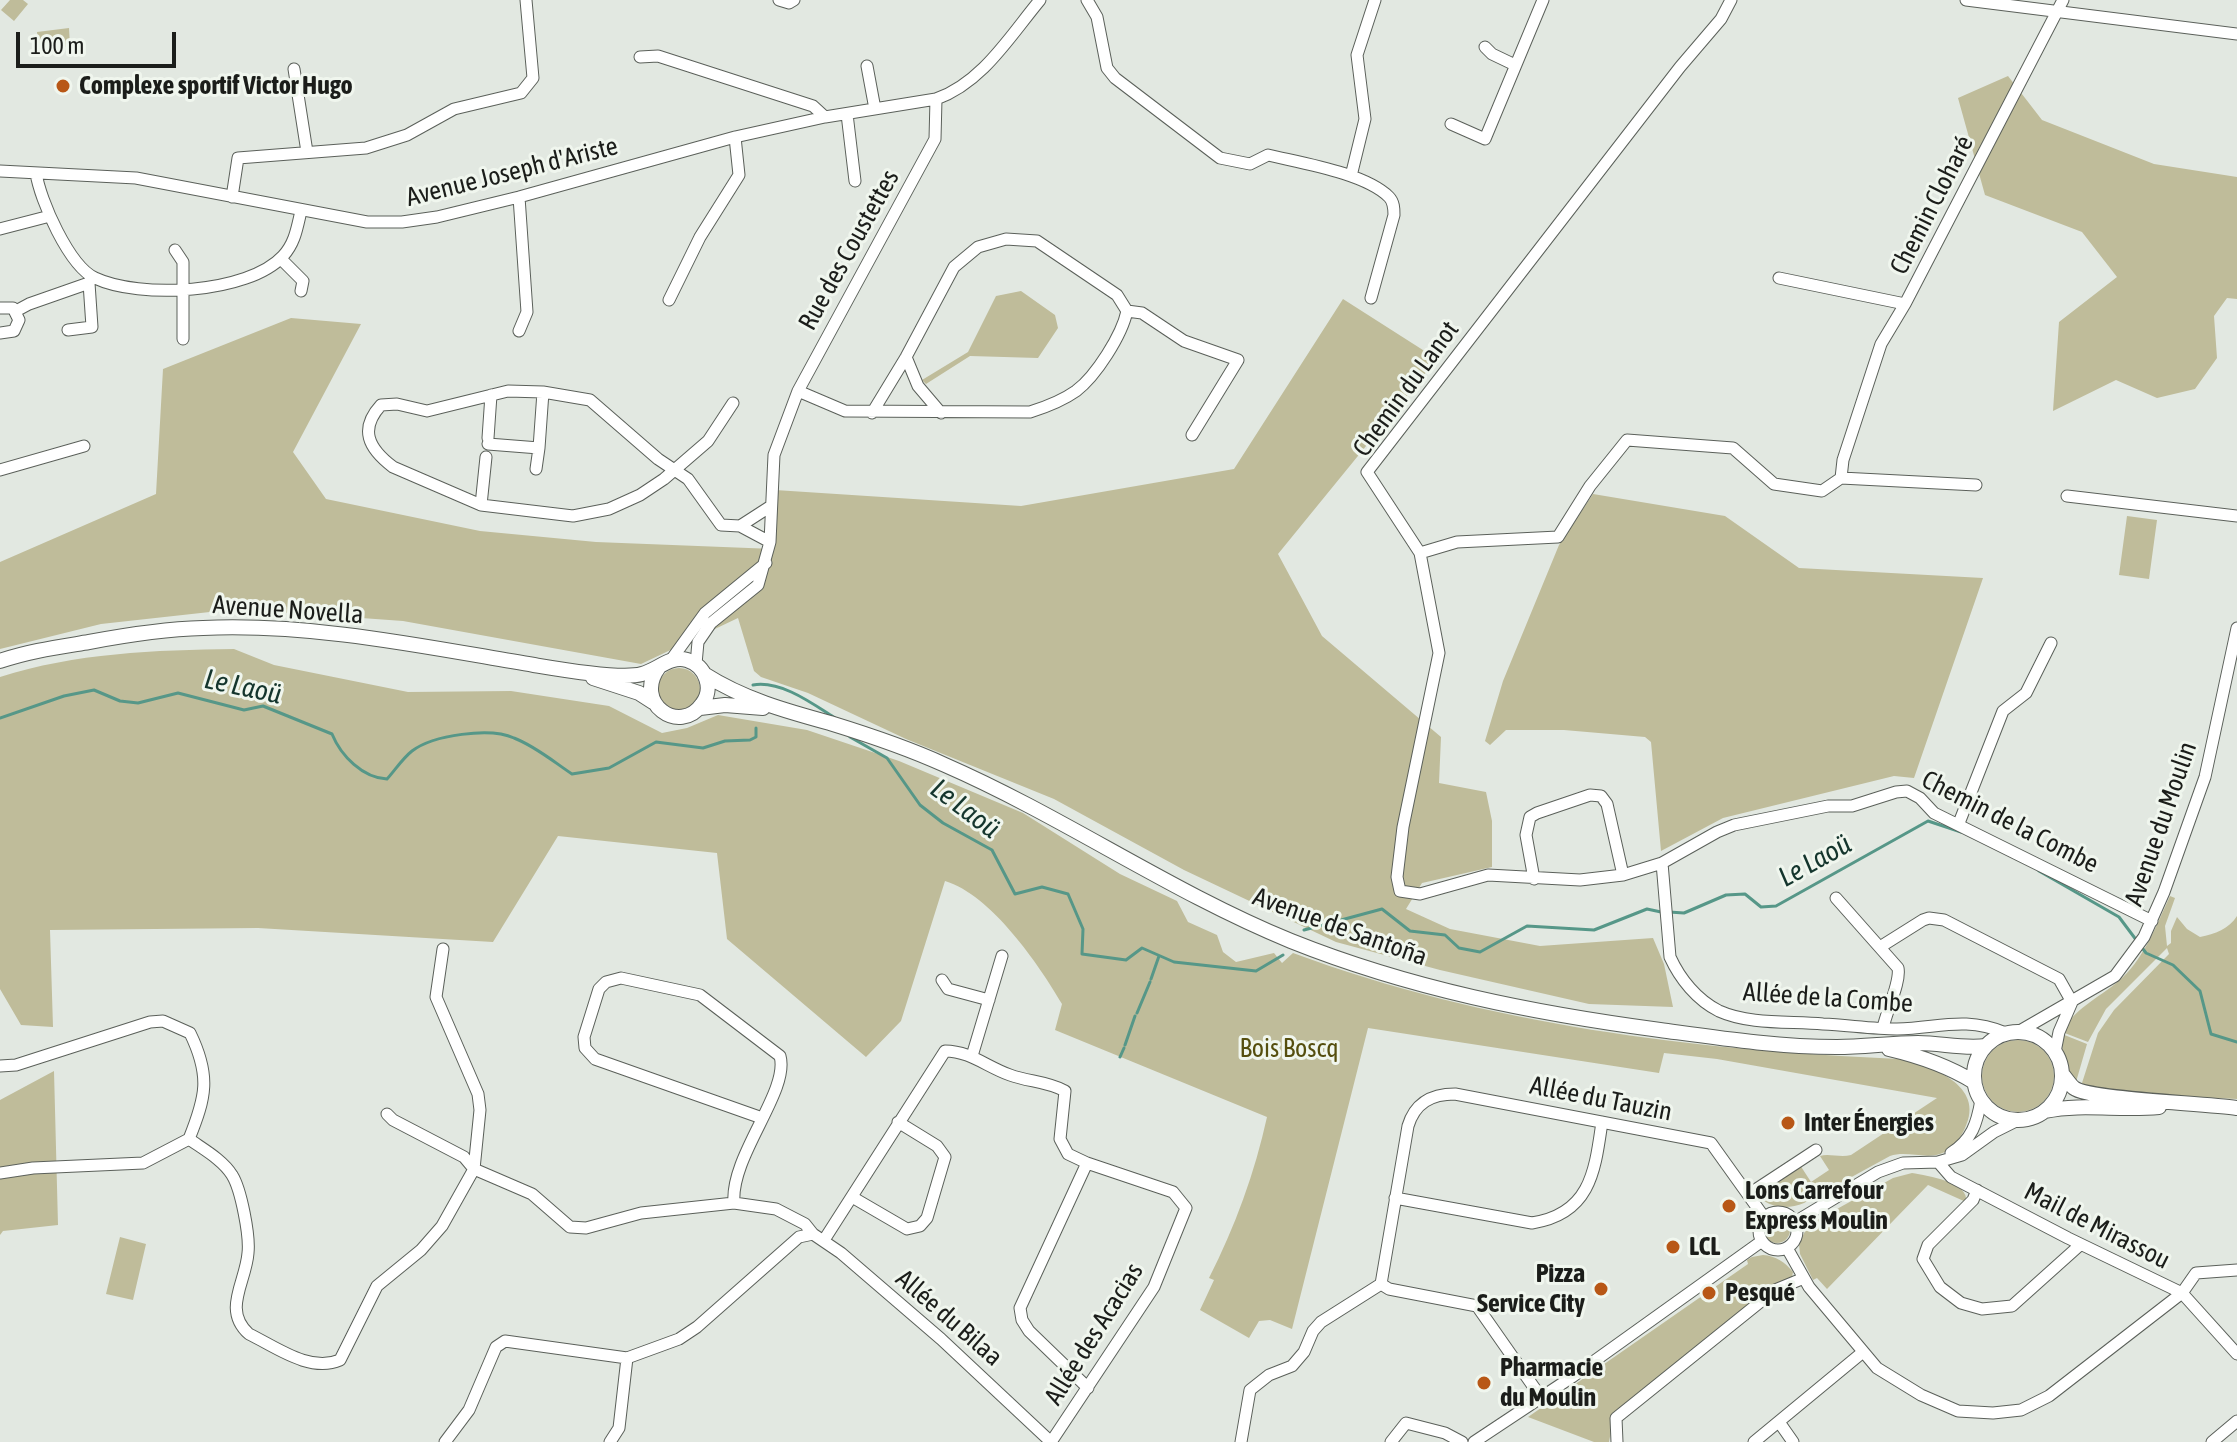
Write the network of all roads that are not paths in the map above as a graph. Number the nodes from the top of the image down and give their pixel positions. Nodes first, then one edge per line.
1 (526, 0) edge
2 (779, 0) edge
3 (794, 0) edge
4 (1040, 0) edge
5 (1087, 0) edge
6 (1375, 0) edge
7 (1543, 0) edge
8 (1731, 0) edge
9 (1966, 0) edge
10 (2063, 0) edge
11 (2057, 12) junction
12 (2237, 34) edge
13 (1485, 47) dead end
14 (640, 57) dead end
15 (1515, 65) junction
16 (867, 66) dead end
17 (294, 69) dead end
18 (936, 99) junction
19 (875, 109) junction
20 (847, 114) junction
21 (825, 117) junction
22 (1451, 124) dead end
23 (735, 137) junction
24 (307, 152) junction
25 (0, 171) edge
26 (36, 173) junction
27 (1351, 176) junction
28 (855, 181) dead end
29 (232, 197) junction
30 (519, 197) junction
31 (301, 211) junction
32 (50, 216) junction
33 (0, 229) edge
34 (175, 250) dead end
35 (281, 259) junction
36 (1779, 278) dead end
37 (91, 280) junction
38 (184, 289) junction
39 (301, 291) dead end
40 (1371, 298) dead end
41 (669, 300) dead end
42 (1905, 304) junction
43 (0, 308) edge
44 (16, 311) junction
45 (1127, 311) junction
46 (68, 330) dead end
47 (519, 331) dead end
48 (0, 333) edge
49 (183, 339) dead end
50 (906, 357) junction
51 (798, 391) junction
52 (543, 392) junction
53 (491, 395) junction
54 (733, 403) dead end
55 (872, 413) junction
56 (941, 413) junction
57 (1192, 435) dead end
58 (84, 446) dead end
59 (539, 448) junction
60 (486, 457) dead end
61 (536, 469) dead end
62 (0, 470) edge
63 (675, 470) junction
64 (1841, 478) junction
65 (1976, 485) dead end
66 (2067, 496) dead end
67 (481, 505) junction
68 (771, 506) junction
69 (2237, 516) edge
70 (740, 526) junction
71 (770, 542) junction
72 (1420, 553) junction
73 (766, 562) junction
74 (2237, 628) edge
75 (2051, 643) dead end
76 (0, 661) edge
77 (665, 663) junction
78 (700, 669) junction
79 (574, 671) junction
80 (653, 702) junction
81 (700, 708) junction
82 (778, 709) junction
83 (1959, 823) junction
84 (1662, 863) junction
85 (1623, 875) junction
86 (1534, 879) junction
87 (1836, 898) dead end
88 (2152, 921) junction
89 (1880, 947) junction
90 (443, 949) dead end
91 (1002, 956) dead end
92 (942, 980) dead end
93 (989, 1000) junction
94 (2072, 1002) junction
95 (1883, 1028) junction
96 (2012, 1032) junction
97 (1877, 1046) junction
98 (1986, 1046) junction
99 (2055, 1052) junction
100 (972, 1056) junction
101 (1, 1065) edge
102 (2062, 1074) junction
103 (1974, 1082) junction
104 (1981, 1100) junction
105 (2205, 1103) junction
106 (2237, 1108) edge
107 (2044, 1111) junction
108 (387, 1114) dead end
109 (762, 1118) junction
110 (2018, 1120) junction
111 (898, 1122) junction
112 (1602, 1122) junction
113 (189, 1139) junction
114 (1816, 1150) dead end
115 (1938, 1162) junction
116 (1087, 1163) junction
117 (474, 1169) junction
118 (0, 1173) edge
119 (1977, 1190) junction
120 (1749, 1194) junction
121 (852, 1197) junction
122 (1395, 1198) junction
123 (734, 1203) junction
124 (1764, 1217) junction
125 (1795, 1222) junction
126 (818, 1237) junction
127 (1762, 1241) junction
128 (2080, 1245) junction
129 (1787, 1248) junction
130 (2237, 1270) edge
131 (1804, 1278) junction
132 (1381, 1284) junction
133 (2182, 1293) junction
134 (1863, 1352) junction
135 (2237, 1354) edge
136 (627, 1358) junction
137 (1088, 1388) junction
138 (1540, 1396) junction
139 (2237, 1421) edge
140 (1779, 1422) junction
141 (445, 1442) edge
142 (610, 1442) edge
143 (1051, 1442) edge
144 (1241, 1442) edge
145 (1391, 1442) edge
146 (1462, 1442) edge
147 (1474, 1442) edge
148 (1617, 1442) edge
149 (1754, 1442) edge
150 (1793, 1442) edge
151 (2212, 1442) edge

1 - 24 street
2 - 3 street
4 - 18 street
5 - 27 street
6 - 27 street
7 - 15 street
8 - 72 street, Chemin du Lanot
9 - 11 street
10 - 11 street, Chemin Cloharé
11 - 12 street
11 - 42 street, Chemin Cloharé
13 - 15 street
14 - 21 street
15 - 22 street
16 - 19 street
17 - 24 street
18 - 19 street, Avenue Joseph d'Ariste
18 - 51 street, Rue des Coustettes
19 - 20 street, Avenue Joseph d'Ariste
20 - 21 street, Avenue Joseph d'Ariste
20 - 28 street
21 - 23 street, Avenue Joseph d'Ariste
23 - 30 street, Avenue Joseph d'Ariste
23 - 41 street
24 - 29 street
25 - 26 street, Avenue Joseph d'Ariste
26 - 29 street, Avenue Joseph d'Ariste
26 - 32 street
27 - 40 street
29 - 31 street, Avenue Joseph d'Ariste
30 - 31 street, Avenue Joseph d'Ariste
30 - 47 street
31 - 35 street
32 - 33 street
32 - 37 street
34 - 38 street
35 - 38 street
35 - 39 street
36 - 42 street, Chemin Cloharé
37 - 38 street
37 - 44 street
37 - 46 street
38 - 49 street
42 - 64 street
43 - 44 street
44 - 48 street
45 - 50 street
45 - 56 street
45 - 57 street
50 - 55 street
50 - 56 street
51 - 55 street
51 - 68 street, Rue des Coustettes
52 - 53 street
52 - 59 street
52 - 63 street
53 - 59 street
53 - 67 street
54 - 63 street
55 - 56 street
58 - 62 street
59 - 61 street
60 - 67 street
63 - 67 street
63 - 70 street
64 - 65 street
64 - 72 street
66 - 69 street
68 - 70 street
68 - 71 street, Rue des Coustettes
70 - 71 street
71 - 73 street, Rue des Coustettes
72 - 86 street, Chemin du Lanot
73 - 77 street
73 - 78 street, Rue des Coustettes
74 - 88 street, Avenue du Moulin
75 - 83 street
76 - 79 main road, Avenue Novella
77 - 78 main road
77 - 79 main road, Avenue Novella
77 - 80 main road
78 - 81 main road
78 - 82 main road, Avenue de Santoña
79 - 80 main road, Avenue Novella
80 - 81 main road
81 - 82 main road, Avenue de Santoña
82 - 97 main road, Avenue de Santoña
83 - 84 street, Chemin de la Combe
83 - 88 street, Chemin de la Combe
84 - 85 street, Chemin du Lanot
84 - 95 street, Allée de la Combe
85 - 86 street, Chemin du Lanot
85 - 86 street
87 - 89 street
88 - 94 street, Avenue du Moulin
89 - 94 street
89 - 95 street
90 - 117 street
91 - 93 street
92 - 93 street
93 - 100 street
94 - 96 street, Avenue du Moulin
94 - 99 street
95 - 96 street, Allée de la Combe
96 - 98 main road
96 - 99 main road
97 - 98 main road, Avenue de Santoña
97 - 103 main road, Avenue de Santoña
98 - 103 main road
99 - 102 main road
100 - 111 street
100 - 116 street, Allée des Acacias
101 - 113 street
102 - 105 main road
102 - 107 main road
103 - 104 main road
104 - 110 main road
104 - 115 street
105 - 106 main road
105 - 107 main road
107 - 110 main road
108 - 117 street, Allée du Bilaa
109 - 109 street
109 - 123 street
110 - 115 street
111 - 121 street
111 - 121 street
112 - 120 street, Allée du Tauzin
112 - 122 street
112 - 122 street, Allée du Tauzin
113 - 117 street
113 - 118 street
114 - 120 street
115 - 119 street, Mail de Mirassou
115 - 125 street
116 - 137 street
116 - 137 street, Allée des Acacias
117 - 123 street, Allée du Bilaa
119 - 128 street, Mail de Mirassou
119 - 128 street
120 - 124 street, Allée du Tauzin
121 - 126 street
122 - 132 street
123 - 126 street, Allée du Bilaa
124 - 125 street
124 - 127 street
125 - 129 street
126 - 136 street
126 - 143 street, Allée du Bilaa
127 - 129 street
127 - 138 street
128 - 133 street, Mail de Mirassou
129 - 131 street
130 - 133 street, Mail de Mirassou
131 - 134 street
131 - 148 street
132 - 138 street
132 - 144 street
133 - 134 street
133 - 135 street
134 - 140 street
136 - 141 street
136 - 142 street
137 - 143 street, Allée des Acacias
138 - 147 street
139 - 151 street
140 - 149 street
140 - 150 street
145 - 146 street

